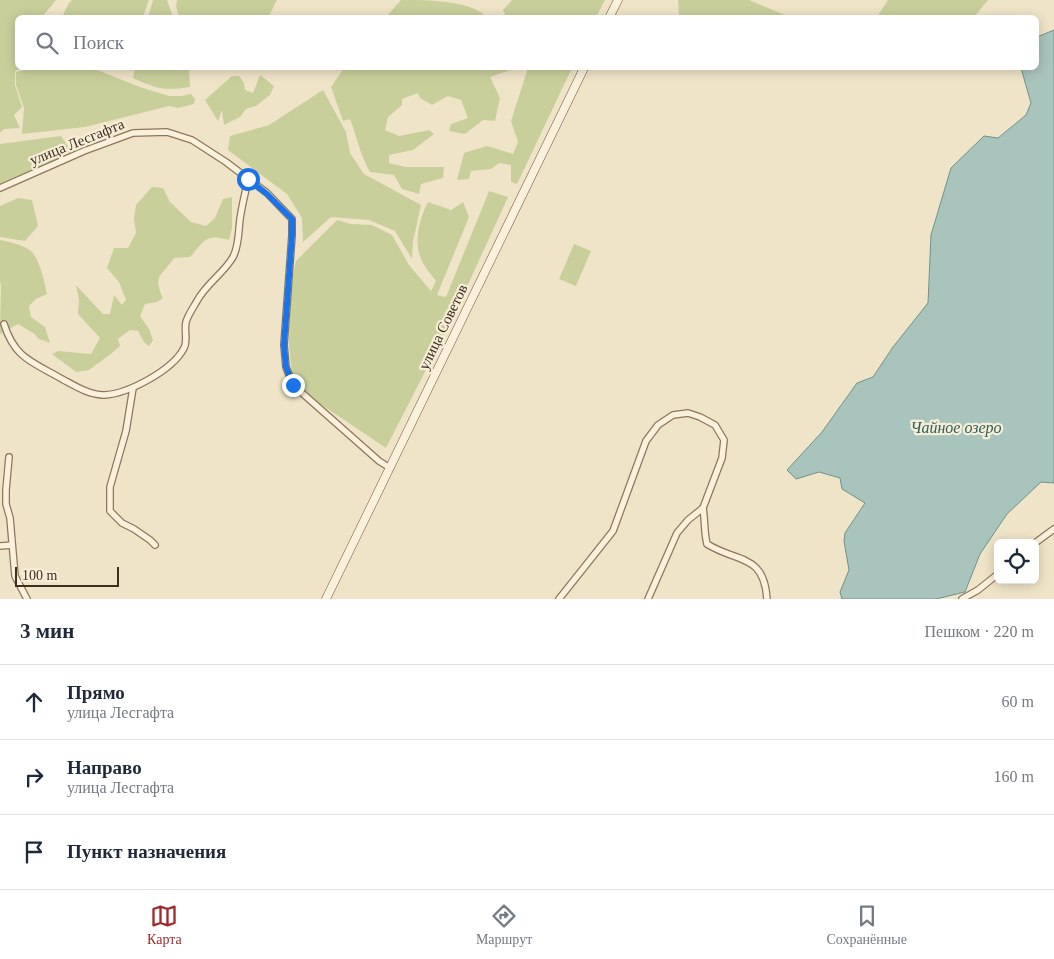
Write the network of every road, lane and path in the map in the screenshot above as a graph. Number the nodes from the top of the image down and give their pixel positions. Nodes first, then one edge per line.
1 (618, 0) edge
2 (610, 15) edge
3 (583, 70) edge
4 (248, 179) junction
5 (0, 188) edge
6 (4, 324) dead end
7 (133, 388) junction
8 (9, 457) dead end
9 (390, 468) junction
10 (703, 508) junction
11 (1054, 529) edge
12 (1039, 540) edge
13 (12, 545) junction
14 (155, 545) dead end
15 (0, 546) edge
16 (994, 577) edge
17 (27, 599) edge
18 (326, 599) edge
19 (558, 599) edge
20 (648, 599) edge
21 (767, 599) edge
22 (962, 599) edge

1 - 2 main road
3 - 9 main road, улица Советов
4 - 5 street, улица Лесгафта
4 - 7 street
4 - 9 street, улица Лесгафта
6 - 7 street
7 - 14 street
8 - 13 street
9 - 18 main road, улица Советов
10 - 19 street
10 - 20 street
10 - 21 street
11 - 12 street
13 - 15 street
13 - 17 street
16 - 22 street

